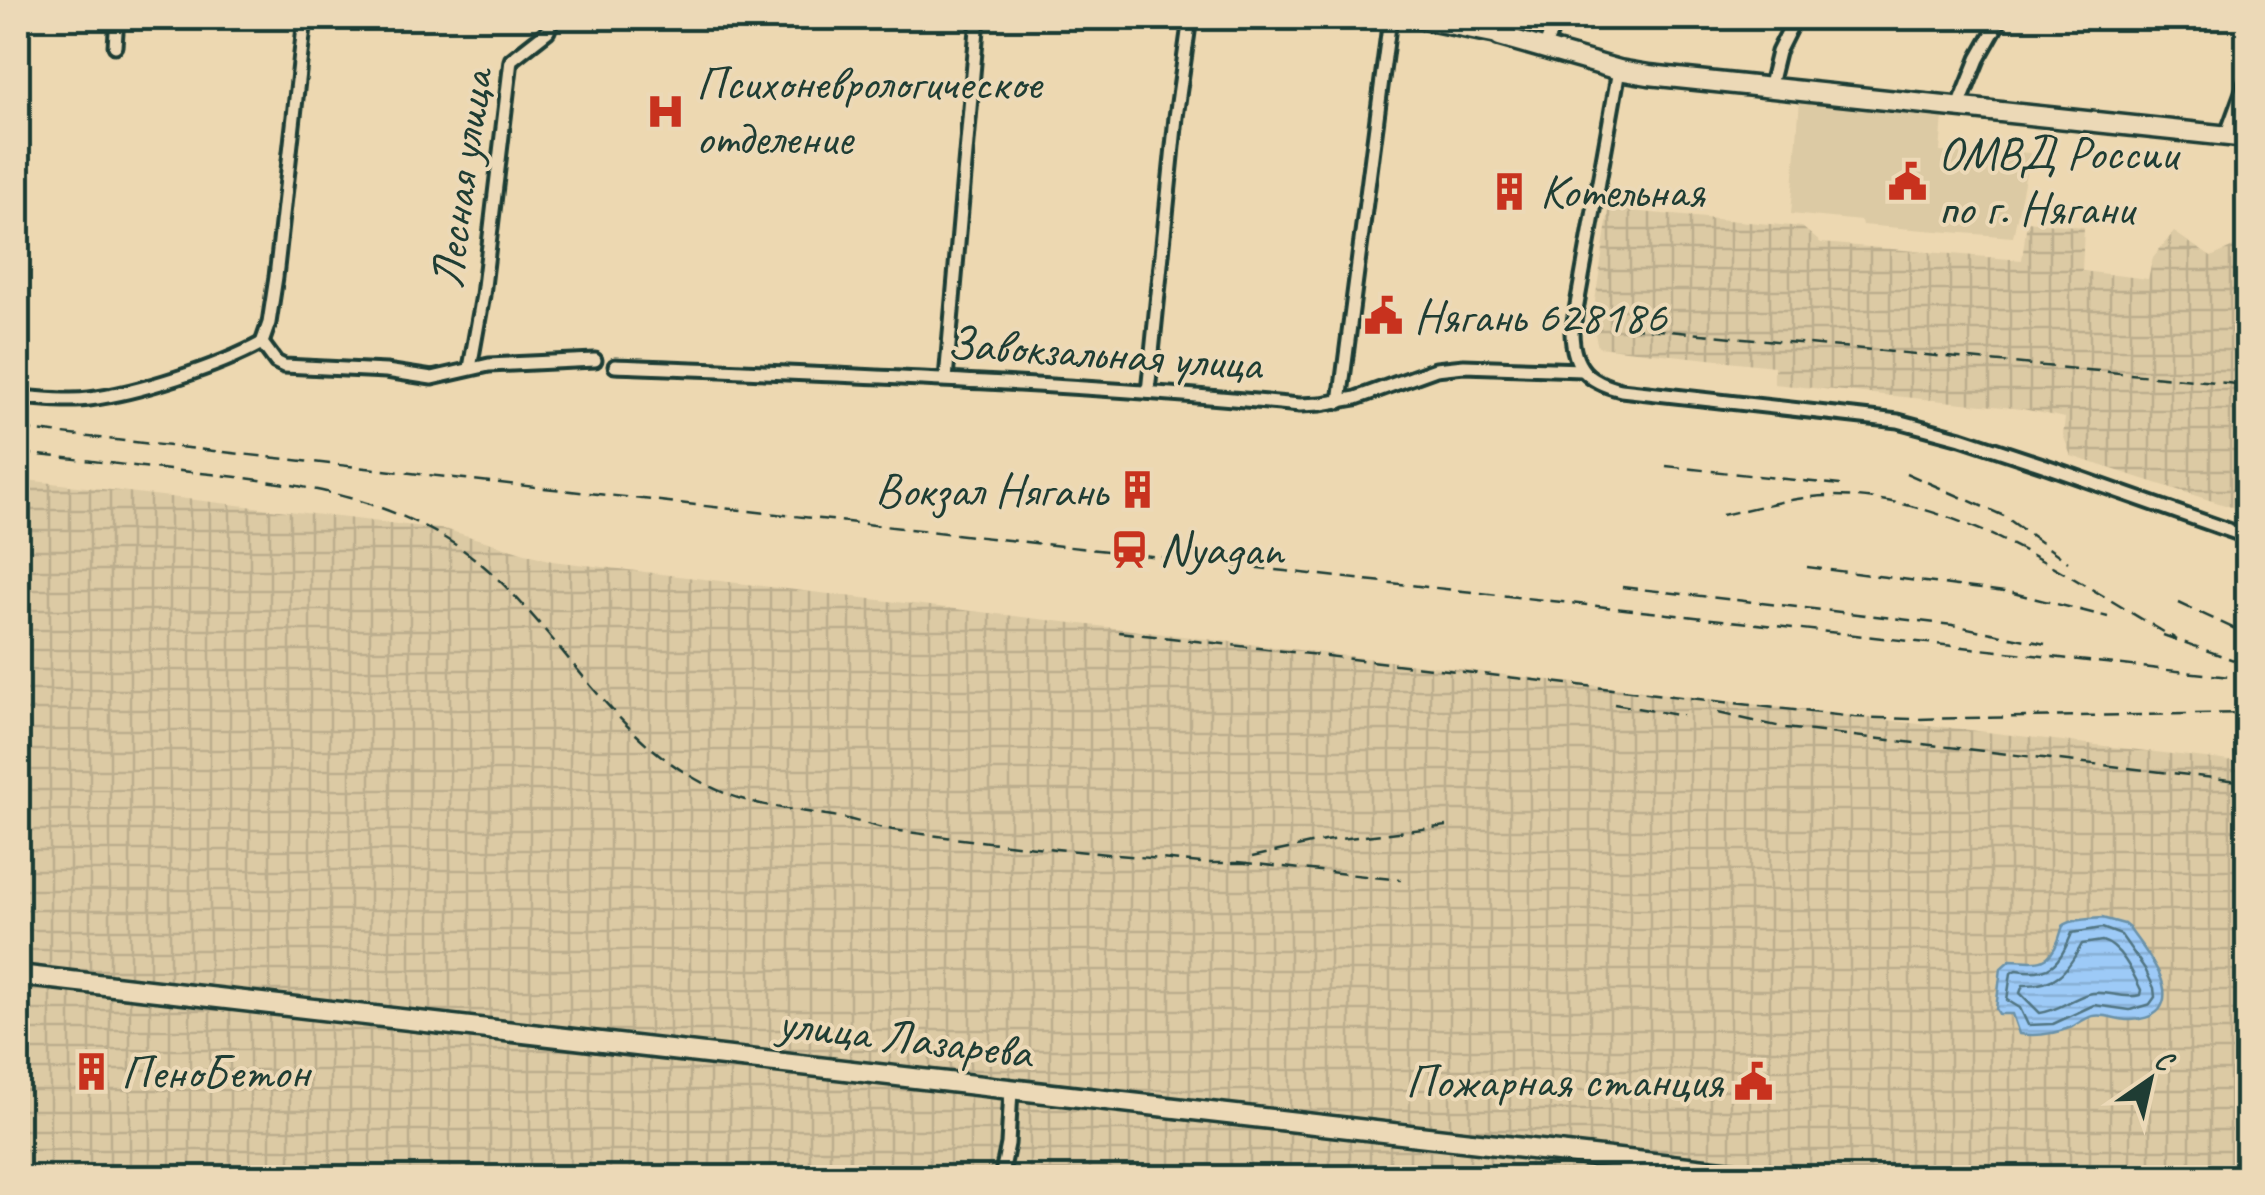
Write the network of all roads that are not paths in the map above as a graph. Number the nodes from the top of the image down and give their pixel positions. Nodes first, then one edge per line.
1 (117, 18) edge
2 (305, 18) edge
3 (552, 18) edge
4 (978, 18) edge
5 (1190, 18) edge
6 (1390, 18) edge
7 (1410, 18) edge
8 (1558, 18) edge
9 (1795, 18) edge
10 (2001, 18) edge
11 (1499, 27) edge
12 (114, 46) dead end
13 (1544, 49) junction
14 (1619, 70) junction
15 (2248, 76) edge
16 (1769, 89) junction
17 (1958, 109) junction
18 (2248, 118) edge
19 (2238, 137) edge
20 (262, 343) junction
21 (595, 360) dead end
22 (614, 366) dead end
23 (470, 368) junction
24 (1582, 370) junction
25 (946, 379) junction
26 (1148, 392) junction
27 (18, 396) edge
28 (1340, 402) junction
29 (2248, 537) edge
30 (18, 974) edge
31 (1012, 1090) junction
32 (1001, 1178) edge
33 (1784, 1178) edge

1 - 12 street
2 - 20 street
3 - 23 street, Лесная улица
4 - 25 street
5 - 26 street
6 - 28 street
7 - 11 street
8 - 13 street
9 - 16 street
10 - 17 street
11 - 13 main road
13 - 14 main road
14 - 16 main road
14 - 24 street
15 - 19 street
16 - 17 main road
17 - 19 main road
18 - 19 street
20 - 23 street
20 - 27 street
21 - 23 street
22 - 25 street, Завокзальная улица
24 - 28 street, Завокзальная улица
24 - 29 street
25 - 26 street, Завокзальная улица
26 - 28 street, Завокзальная улица
30 - 31 main road, улица Лазарева
31 - 32 street
31 - 33 main road, улица Лазарева

